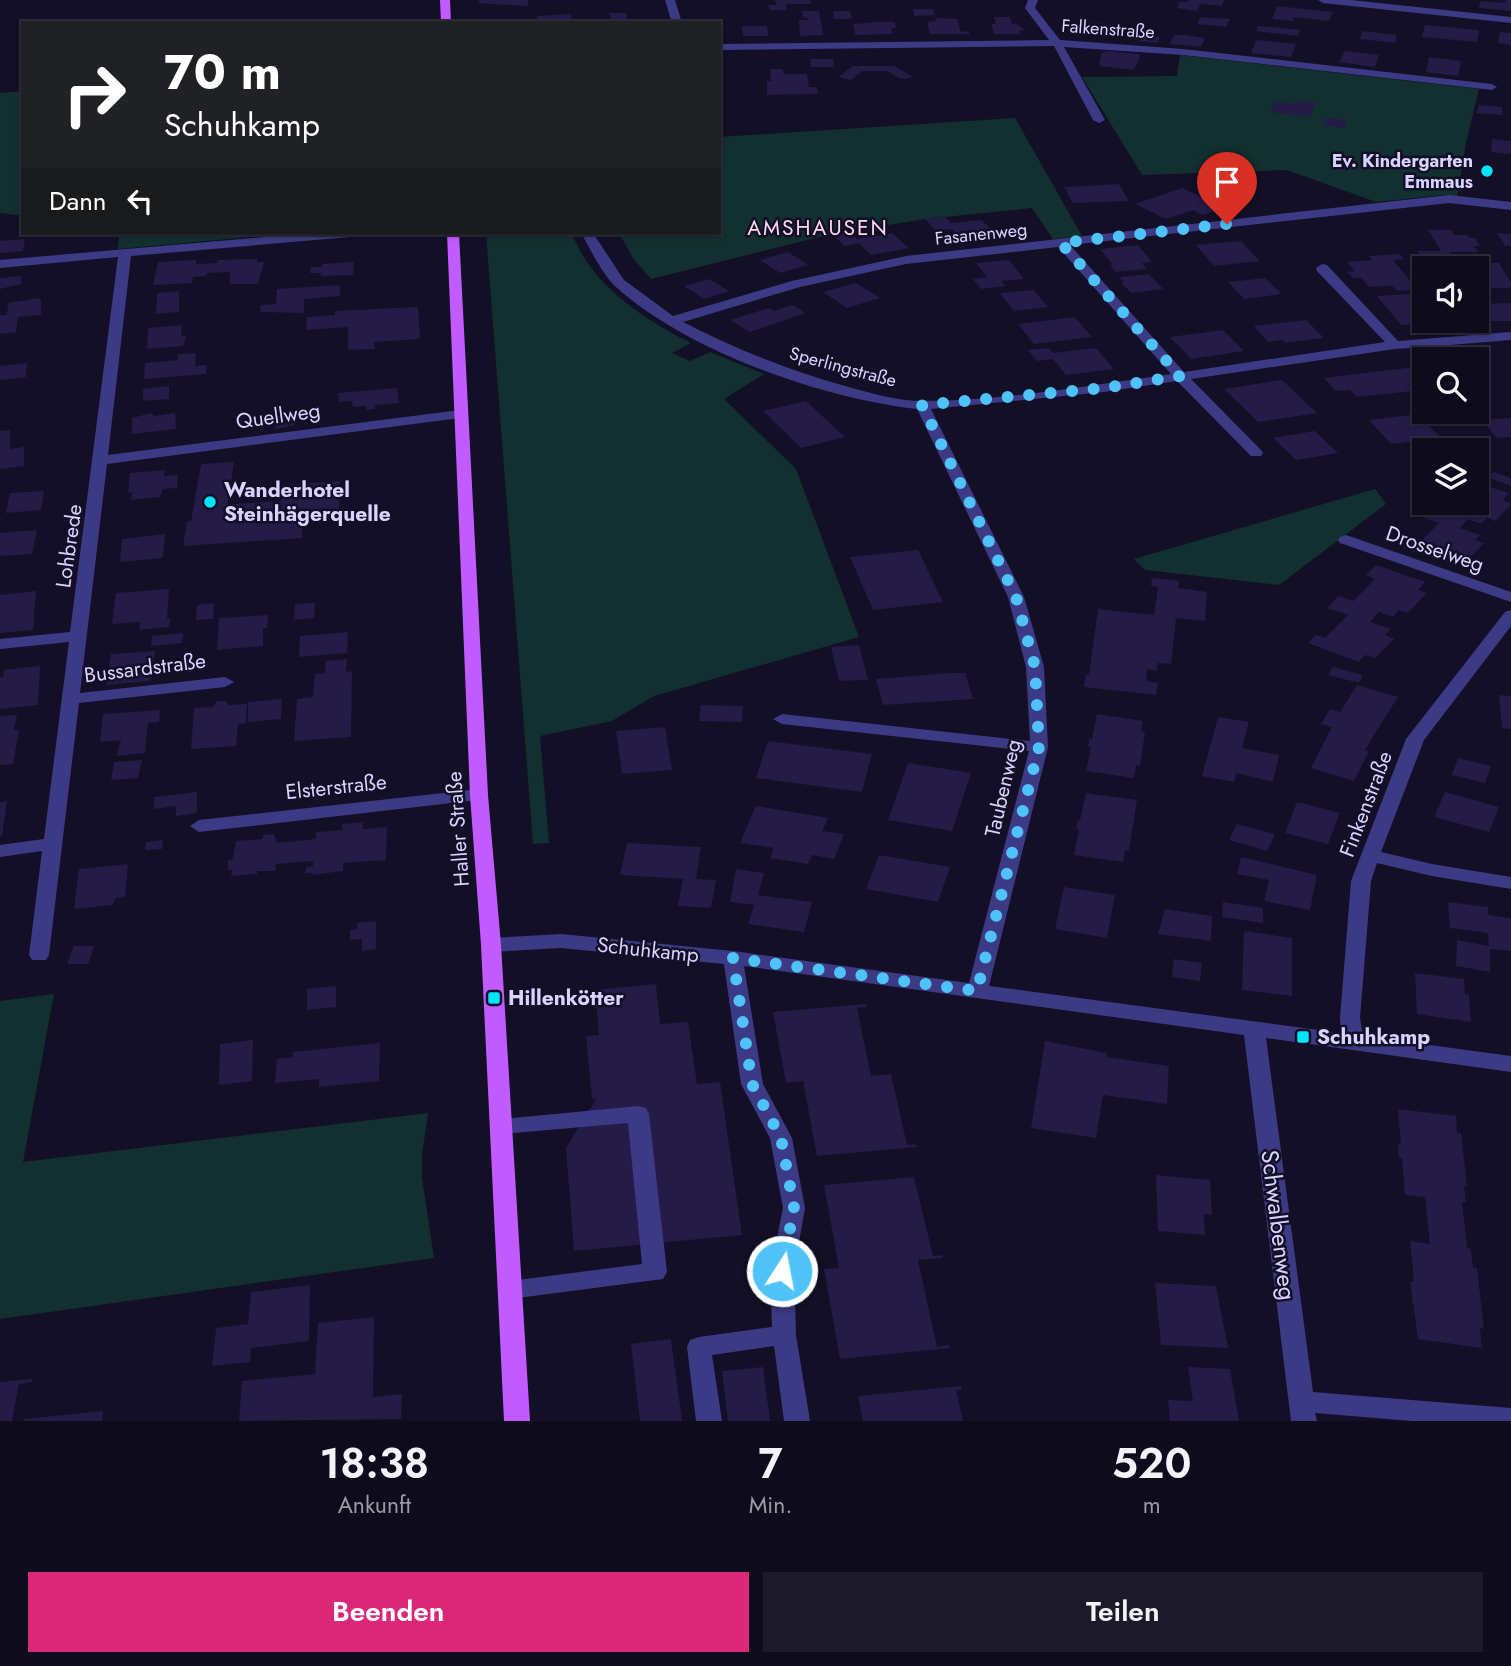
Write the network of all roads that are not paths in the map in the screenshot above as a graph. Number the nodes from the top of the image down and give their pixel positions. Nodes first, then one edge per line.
1 (445, 0) edge
2 (670, 0) edge
3 (1033, 0) edge
4 (1323, 0) edge
5 (1511, 20) edge
6 (446, 21) edge
7 (676, 21) edge
8 (1057, 43) junction
9 (721, 47) edge
10 (1492, 87) dead end
11 (1099, 121) dead end
12 (1511, 206) edge
13 (329, 235) edge
14 (453, 235) edge
15 (588, 235) edge
16 (1061, 243) junction
17 (125, 254) junction
18 (0, 264) edge
19 (1322, 268) dead end
20 (671, 321) junction
21 (1511, 335) edge
22 (1426, 341) junction
23 (1395, 345) junction
24 (1431, 347) edge
25 (1180, 376) junction
26 (922, 405) junction
27 (460, 414) junction
28 (1256, 453) dead end
29 (101, 460) junction
30 (1346, 540) dead end
31 (1511, 597) edge
32 (1511, 615) edge
33 (78, 636) junction
34 (0, 644) edge
35 (225, 682) dead end
36 (71, 699) junction
37 (782, 719) dead end
38 (1039, 747) junction
39 (479, 795) junction
40 (199, 826) dead end
41 (53, 844) junction
42 (0, 851) edge
43 (1370, 855) junction
44 (1511, 883) edge
45 (491, 945) junction
46 (39, 955) dead end
47 (733, 958) junction
48 (977, 991) junction
49 (1254, 1030) junction
50 (1353, 1042) junction
51 (1511, 1064) edge
52 (501, 1126) junction
53 (510, 1290) junction
54 (784, 1335) junction
55 (1303, 1411) edge
56 (1511, 1419) edge
57 (517, 1421) edge
58 (709, 1421) edge
59 (796, 1421) edge

1 - 6 main road
2 - 7 street
3 - 8 street
4 - 5 street
8 - 9 street, Falkenstraße
8 - 10 street, Falkenstraße
8 - 11 street
12 - 16 street, Fasanenweg
13 - 17 street
14 - 27 main road, Haller Straße
15 - 20 street, Sperlingstraße
16 - 20 street, Fasanenweg
16 - 25 street
17 - 18 street
17 - 29 street, Lohbrede
19 - 23 street
20 - 26 street, Sperlingstraße
21 - 22 street, Sperlingstraße
22 - 23 street, Sperlingstraße
22 - 24 street
23 - 25 street, Sperlingstraße
25 - 26 street, Sperlingstraße
25 - 28 street
26 - 38 street, Taubenweg
27 - 29 street, Quellweg
27 - 39 main road, Haller Straße
29 - 33 street, Lohbrede
30 - 31 street, Drosselweg
32 - 43 street, Finkenstraße
33 - 34 street
33 - 36 street, Lohbrede
35 - 36 street, Bussardstraße
36 - 41 street, Lohbrede
37 - 38 street
38 - 48 street, Taubenweg
39 - 40 street, Elsterstraße
39 - 45 main road, Haller Straße
41 - 42 street
41 - 46 street, Lohbrede
43 - 44 street
43 - 50 street, Finkenstraße
45 - 47 street, Schuhkamp
45 - 52 main road, Haller Straße
47 - 48 street, Schuhkamp
47 - 54 street
48 - 49 street, Schuhkamp
49 - 50 street, Schuhkamp
49 - 55 street, Schwalbenweg
50 - 51 street, Schuhkamp
52 - 53 main road, Haller Straße
52 - 53 street
53 - 57 main road, Haller Straße
54 - 58 street
54 - 59 street
55 - 56 street

